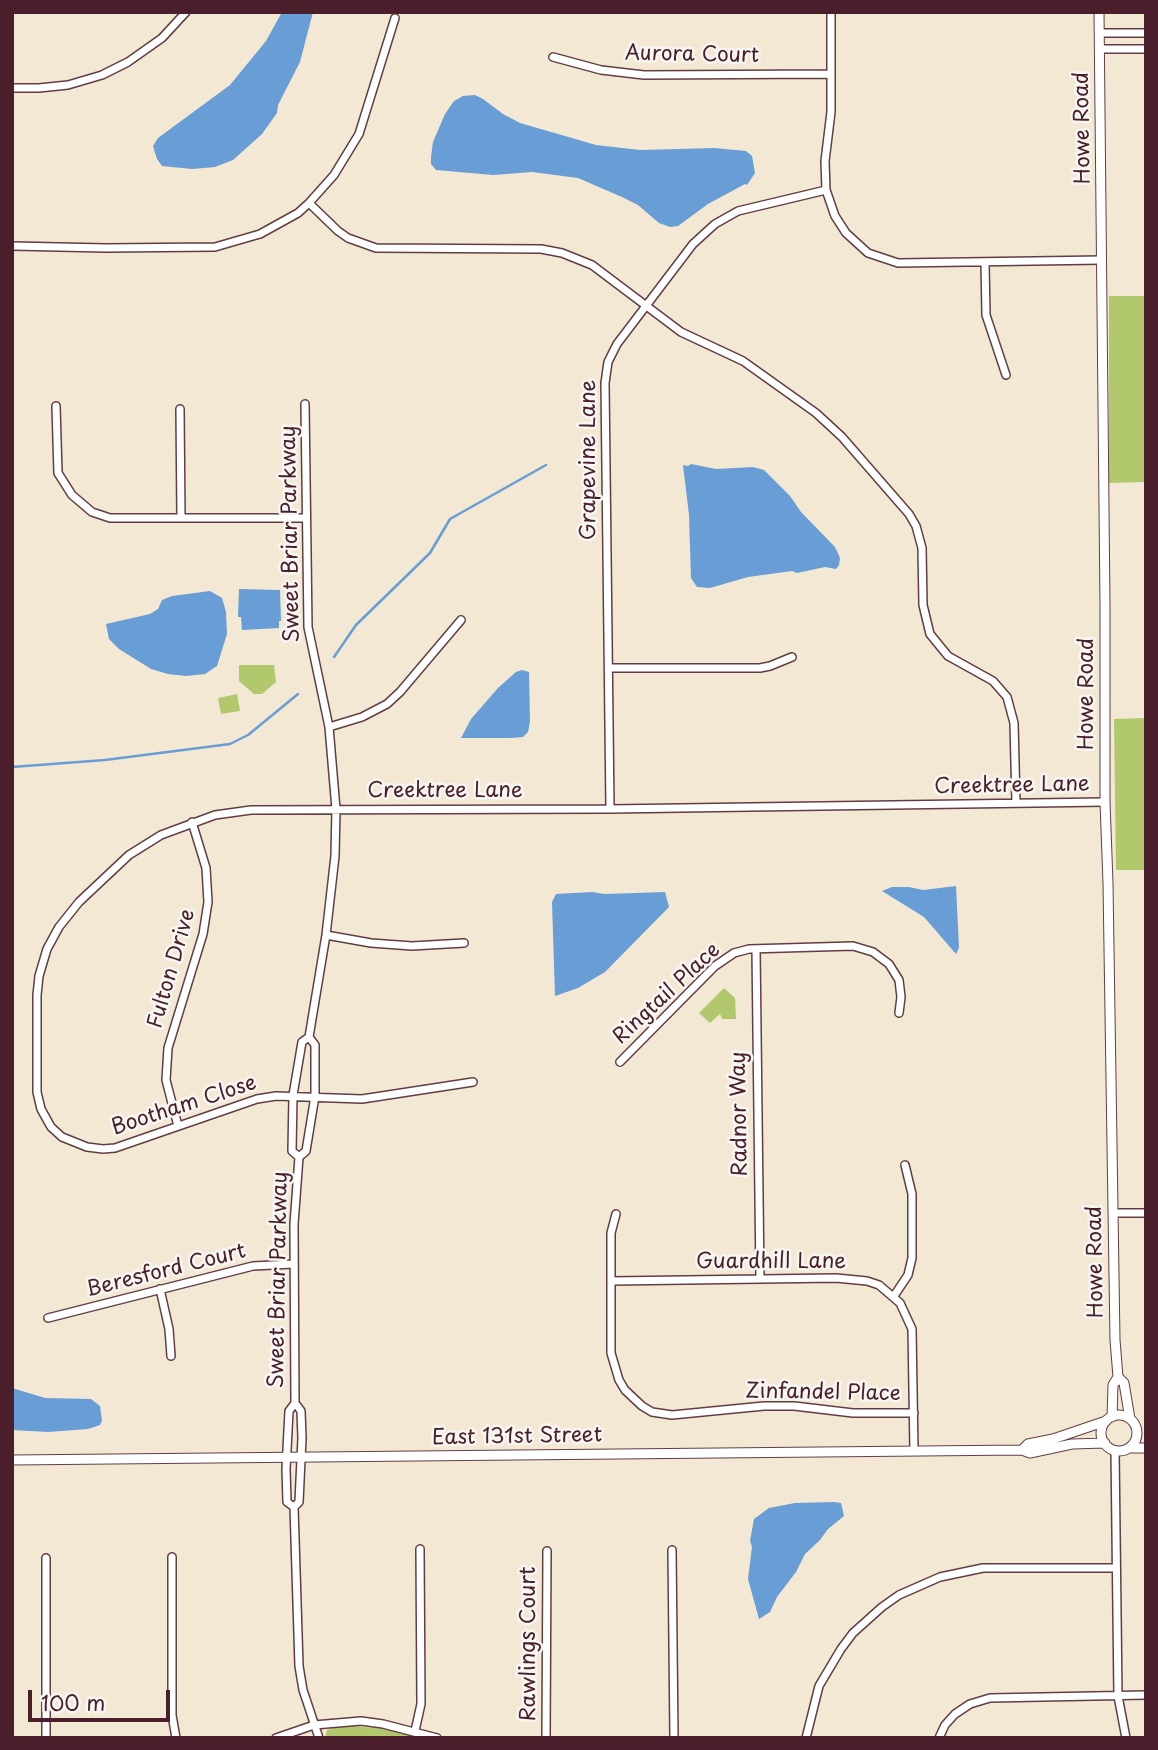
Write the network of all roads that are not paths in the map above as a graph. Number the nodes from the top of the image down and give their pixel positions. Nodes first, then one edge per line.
1 (186, 12) edge
2 (831, 12) edge
3 (1099, 12) edge
4 (396, 19) dead end
5 (1099, 33) junction
6 (1146, 33) edge
7 (1099, 49) junction
8 (1146, 49) edge
9 (553, 57) dead end
10 (831, 74) junction
11 (12, 88) edge
12 (826, 190) junction
13 (309, 203) junction
14 (12, 246) edge
15 (1102, 260) junction
16 (985, 263) junction
17 (645, 307) junction
18 (1006, 375) dead end
19 (306, 404) dead end
20 (56, 406) dead end
21 (180, 409) dead end
22 (181, 518) junction
23 (306, 518) junction
24 (461, 620) dead end
25 (792, 657) dead end
26 (608, 668) junction
27 (329, 727) junction
28 (1105, 802) junction
29 (1016, 803) junction
30 (336, 809) junction
31 (610, 809) junction
32 (192, 822) junction
33 (326, 935) junction
34 (464, 943) dead end
35 (756, 949) junction
36 (899, 1013) dead end
37 (309, 1037) junction
38 (620, 1062) dead end
39 (473, 1082) dead end
40 (293, 1095) junction
41 (314, 1096) junction
42 (178, 1126) junction
43 (72, 1143) joint
44 (299, 1157) junction
45 (905, 1165) dead end
46 (1113, 1213) junction
47 (1146, 1213) edge
48 (616, 1214) dead end
49 (293, 1264) junction
50 (760, 1279) junction
51 (611, 1281) junction
52 (160, 1289) junction
53 (894, 1296) junction
54 (48, 1318) dead end
55 (171, 1356) dead end
56 (1118, 1377) junction
57 (295, 1403) junction
58 (914, 1413) junction
59 (1109, 1419) junction
60 (1130, 1419) junction
61 (1141, 1432) edge
62 (1105, 1443) junction
63 (1129, 1447) junction
64 (1146, 1448) edge
65 (1022, 1450) junction
66 (1115, 1450) junction
67 (914, 1451) junction
68 (287, 1457) junction
69 (300, 1457) junction
70 (12, 1460) edge
71 (294, 1507) junction
72 (420, 1549) dead end
73 (547, 1550) dead end
74 (673, 1550) dead end
75 (46, 1558) dead end
76 (172, 1558) dead end
77 (1116, 1568) junction
78 (1146, 1695) edge
79 (1118, 1696) junction
80 (314, 1725) junction
81 (415, 1731) junction
82 (46, 1738) edge
83 (176, 1738) edge
84 (276, 1738) edge
85 (319, 1738) edge
86 (437, 1738) edge
87 (546, 1738) edge
88 (674, 1738) edge
89 (806, 1738) edge
90 (939, 1738) edge
91 (1126, 1738) edge

1 - 11 street
2 - 10 street
3 - 5 street, Howe Road
4 - 13 street
5 - 6 street
5 - 7 street, Howe Road
7 - 8 street
7 - 15 street, Howe Road
9 - 10 street, Aurora Court
10 - 12 street
12 - 16 street
12 - 17 street, Grapevine Lane
13 - 14 street
13 - 17 street
15 - 16 street
15 - 28 street, Howe Road
16 - 18 street
17 - 26 street, Grapevine Lane
17 - 29 street
19 - 23 street, Sweet Briar Parkway
20 - 22 street
21 - 22 street
22 - 23 street
23 - 27 street, Sweet Briar Parkway
24 - 27 street
25 - 26 street
26 - 31 street, Grapevine Lane
27 - 30 street, Sweet Briar Parkway
28 - 29 street, Creektree Lane
28 - 46 street, Howe Road
29 - 31 street, Creektree Lane
30 - 31 street, Creektree Lane
30 - 32 street, Creektree Lane
30 - 33 street, Sweet Briar Parkway
32 - 42 street, Fulton Drive
32 - 43 street, Creektree Lane
33 - 34 street
33 - 37 street, Sweet Briar Parkway
35 - 36 street, Ringtail Place
35 - 38 street, Ringtail Place
35 - 50 street, Radnor Way
37 - 40 street, Sweet Briar Parkway
37 - 41 street, Sweet Briar Parkway
39 - 41 street, Bootham Close
40 - 41 street, Bootham Close
40 - 42 street, Bootham Close
40 - 44 street, Sweet Briar Parkway
41 - 44 street, Sweet Briar Parkway
42 - 43 street, Bootham Close
44 - 49 street, Sweet Briar Parkway
45 - 53 street
46 - 47 street
46 - 56 street, Howe Road
48 - 51 street, Zinfandel Place
49 - 52 street, Beresford Court
49 - 57 street, Sweet Briar Parkway
50 - 51 street, Guardhill Lane
50 - 53 street, Guardhill Lane
51 - 58 street, Zinfandel Place
52 - 54 street, Beresford Court
52 - 55 street
53 - 58 street
56 - 59 street, Howe Road
56 - 60 street, Howe Road
57 - 68 street, Sweet Briar Parkway
57 - 69 street, Sweet Briar Parkway
58 - 67 street
59 - 60 street
59 - 62 street
59 - 65 street, East 131st Street
60 - 61 street
61 - 63 street
62 - 65 street, East 131st Street
62 - 66 street
63 - 64 street
63 - 66 street
65 - 67 street, East 131st Street
66 - 77 street
67 - 69 street, East 131st Street
68 - 69 street, East 131st Street
68 - 70 street, East 131st Street
68 - 71 street, Sweet Briar Parkway
69 - 71 street, Sweet Briar Parkway
71 - 80 street, Sweet Briar Parkway
72 - 81 street
73 - 87 street, Rawlings Court
74 - 88 street
75 - 82 street
76 - 83 street
77 - 79 street
77 - 89 street
78 - 79 street
79 - 90 street
79 - 91 street
80 - 81 street
80 - 84 street
80 - 85 street, Sweet Briar Parkway
81 - 86 street

